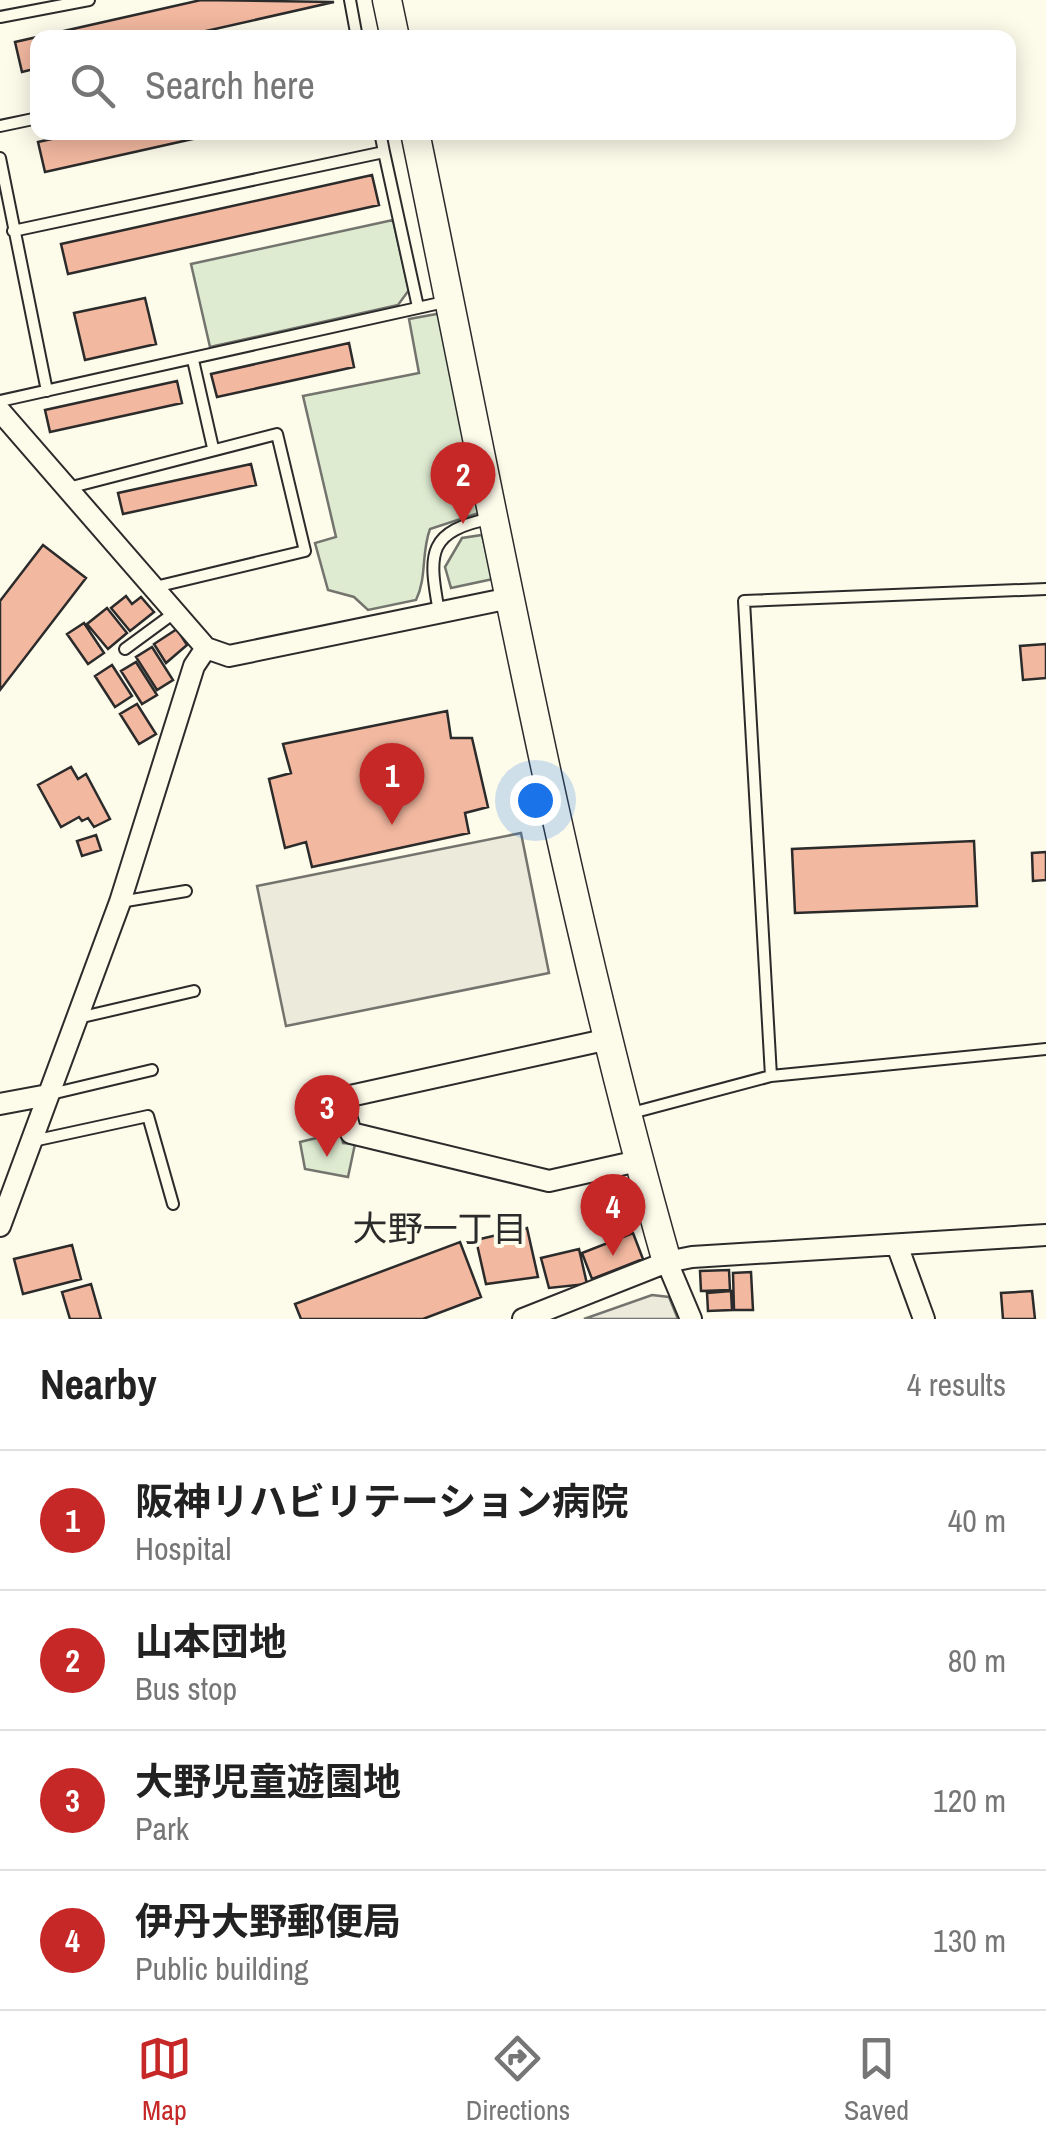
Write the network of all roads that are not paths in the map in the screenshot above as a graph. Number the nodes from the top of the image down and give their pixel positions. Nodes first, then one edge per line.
1 (89, 0) edge
2 (350, 0) edge
3 (388, 0) edge
4 (0, 18) edge
5 (356, 30) edge
6 (394, 30) edge
7 (30, 120) edge
8 (0, 126) edge
9 (382, 140) edge
10 (417, 140) edge
11 (384, 152) junction
12 (0, 158) edge
13 (5, 209) edge
14 (13, 231) junction
15 (450, 300) junction
16 (418, 307) junction
17 (193, 360) junction
18 (48, 390) junction
19 (0, 402) edge
20 (0, 411) edge
21 (213, 448) junction
22 (68, 488) junction
23 (494, 518) junction
24 (151, 588) junction
25 (1046, 588) edge
26 (510, 598) junction
27 (174, 613) junction
28 (440, 613) junction
29 (206, 648) junction
30 (125, 649) dead end
31 (186, 891) dead end
32 (120, 902) junction
33 (194, 991) dead end
34 (76, 1018) junction
35 (608, 1039) junction
36 (1046, 1049) edge
37 (152, 1070) dead end
38 (771, 1076) junction
39 (48, 1095) junction
40 (0, 1104) edge
41 (625, 1114) junction
42 (30, 1142) junction
43 (638, 1161) junction
44 (173, 1204) dead end
45 (0, 1226) edge
46 (1046, 1235) edge
47 (897, 1245) junction
48 (667, 1262) junction
49 (523, 1319) edge
50 (691, 1319) edge
51 (924, 1319) edge

1 - 4 lane
2 - 5 lane
3 - 6 street
7 - 8 lane
9 - 11 lane
10 - 15 street
11 - 14 lane
11 - 16 lane
12 - 13 lane
13 - 14 lane
14 - 18 lane
15 - 16 lane
15 - 23 street
16 - 17 lane
17 - 18 lane
17 - 21 lane
18 - 19 lane
20 - 22 street
21 - 22 lane
21 - 24 lane
22 - 24 street
23 - 26 street
23 - 28 lane
24 - 27 street
25 - 38 lane
26 - 28 street
26 - 35 street
27 - 29 street
27 - 30 lane
28 - 29 street
29 - 32 street
31 - 32 lane
32 - 34 street
33 - 34 lane
34 - 39 street
35 - 41 street
35 - 43 street
36 - 38 lane
37 - 39 lane
38 - 41 lane
39 - 40 street
39 - 42 street
41 - 43 street
42 - 44 lane
42 - 45 street
43 - 48 street
46 - 47 street
47 - 48 street
47 - 51 street
48 - 49 street
48 - 50 street

